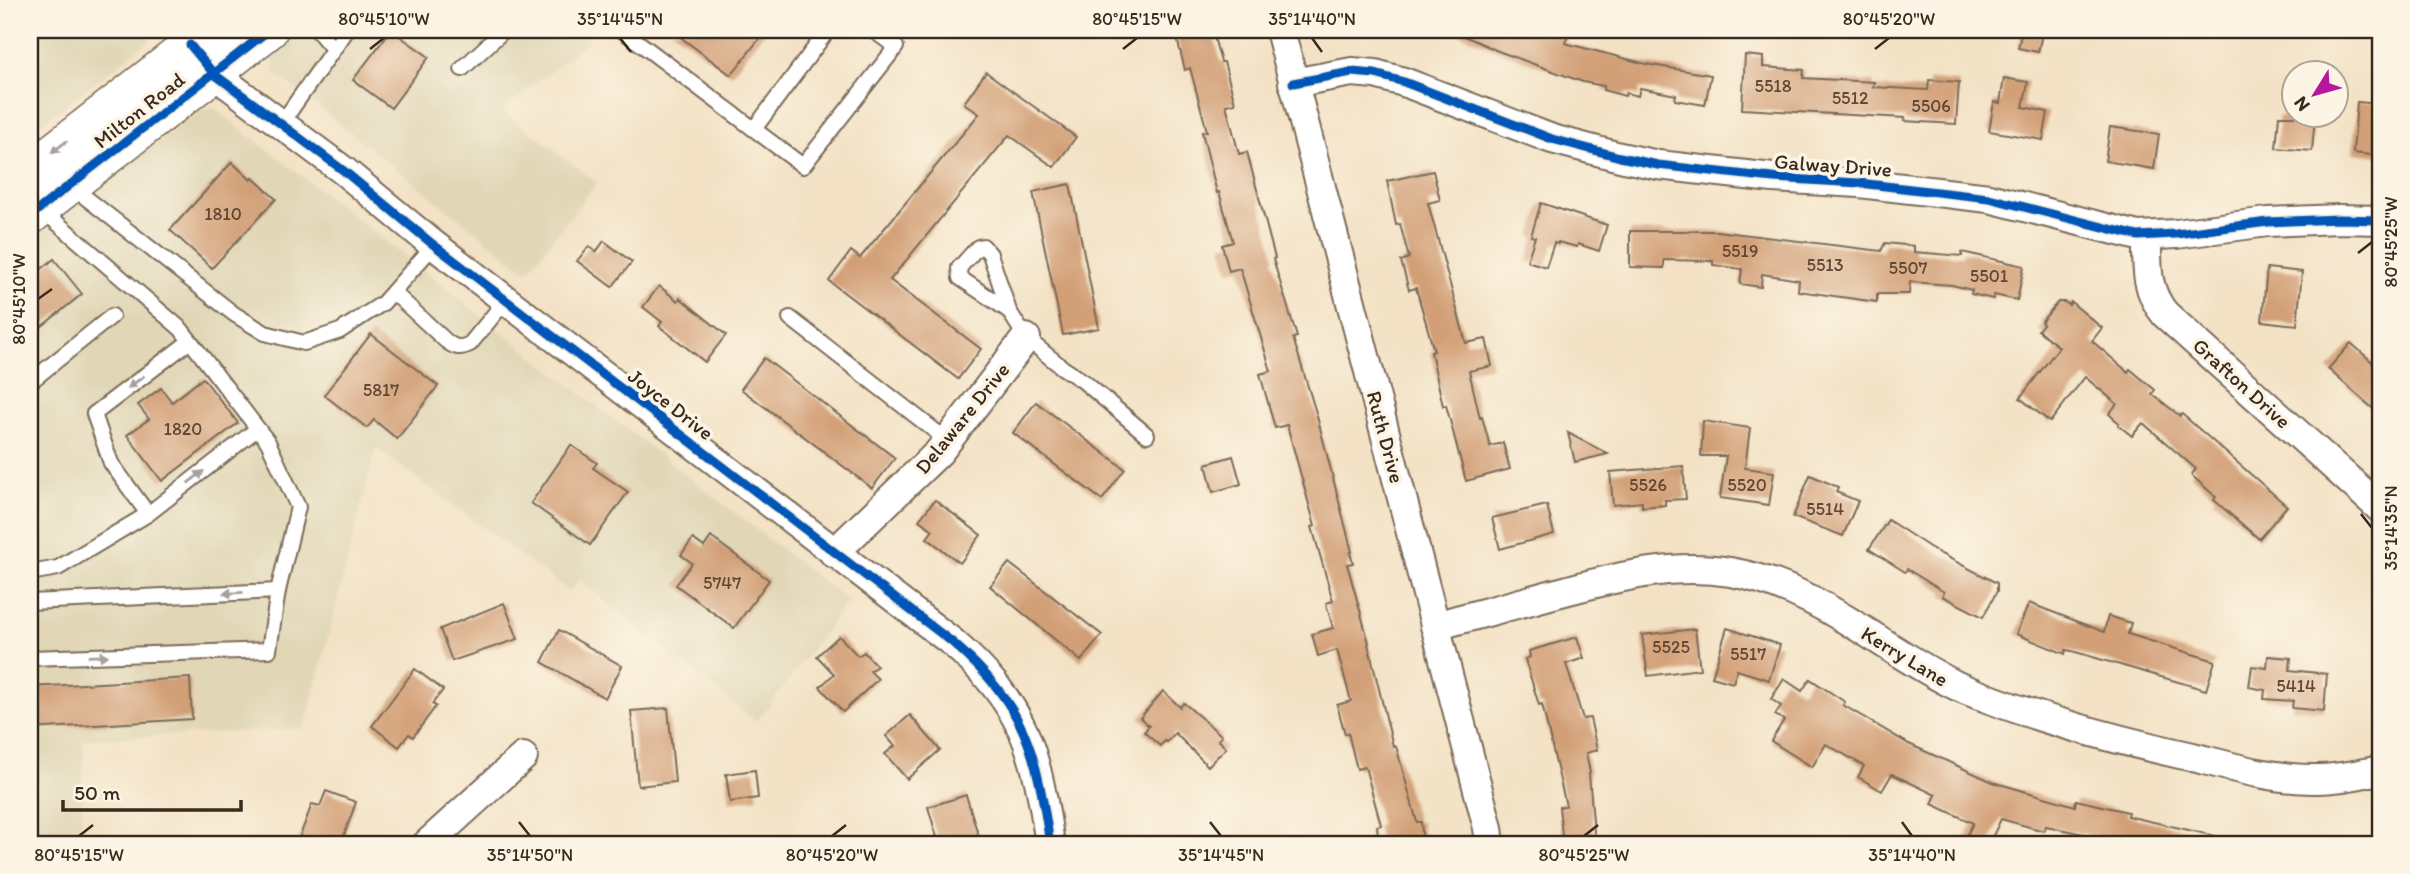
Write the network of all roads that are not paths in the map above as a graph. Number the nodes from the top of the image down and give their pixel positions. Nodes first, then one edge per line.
1 (269, 30) edge
2 (317, 30) edge
3 (347, 30) edge
4 (504, 30) edge
5 (622, 30) edge
6 (828, 30) edge
7 (873, 30) edge
8 (1280, 30) edge
9 (200, 37) edge
10 (333, 49) junction
11 (462, 69) dead end
12 (214, 74) junction
13 (1293, 83) junction
14 (281, 124) junction
15 (754, 129) junction
16 (30, 170) edge
17 (70, 186) junction
18 (35, 212) edge
19 (2380, 220) edge
20 (2147, 236) junction
21 (434, 245) junction
22 (393, 292) junction
23 (506, 300) junction
24 (1009, 311) dead end
25 (113, 316) dead end
26 (790, 318) dead end
27 (1026, 338) junction
28 (190, 341) junction
29 (30, 382) edge
30 (257, 429) junction
31 (1147, 435) dead end
32 (948, 441) junction
33 (2380, 508) edge
34 (148, 514) junction
35 (834, 552) junction
36 (30, 573) edge
37 (278, 591) junction
38 (30, 602) edge
39 (1435, 626) junction
40 (30, 658) edge
41 (523, 757) dead end
42 (2380, 770) edge
43 (426, 844) edge
44 (1051, 844) edge
45 (1490, 844) edge

1 - 12 street, Milton Road
2 - 10 lane
3 - 10 lane
4 - 11 lane
5 - 15 lane
6 - 15 lane
7 - 15 lane
8 - 13 street, Ruth Drive
9 - 12 street, Joyce Drive
9 -> 16 street, Milton Road
10 - 14 lane
12 - 14 street, Joyce Drive
12 - 17 street, Milton Road
13 - 20 street, Galway Drive
13 - 39 street, Ruth Drive
14 - 21 street, Joyce Drive
17 - 18 street, Milton Road
17 - 22 lane
18 - 28 lane
19 - 20 street, Galway Drive
20 - 33 street, Grafton Drive
21 - 22 lane
21 - 23 street, Joyce Drive
22 - 23 lane
23 - 35 street, Joyce Drive
24 - 27 lane
25 - 29 lane
26 - 32 lane
27 - 31 lane
27 - 32 street, Delaware Drive
28 - 30 lane
28 -> 34 lane
34 -> 30 lane
30 - 37 lane
32 - 35 street, Delaware Drive
34 - 36 lane
35 - 44 street, Joyce Drive
37 -> 38 lane
40 -> 37 lane
39 - 42 street, Kerry Lane
39 - 45 street, Ruth Drive
41 - 43 street

